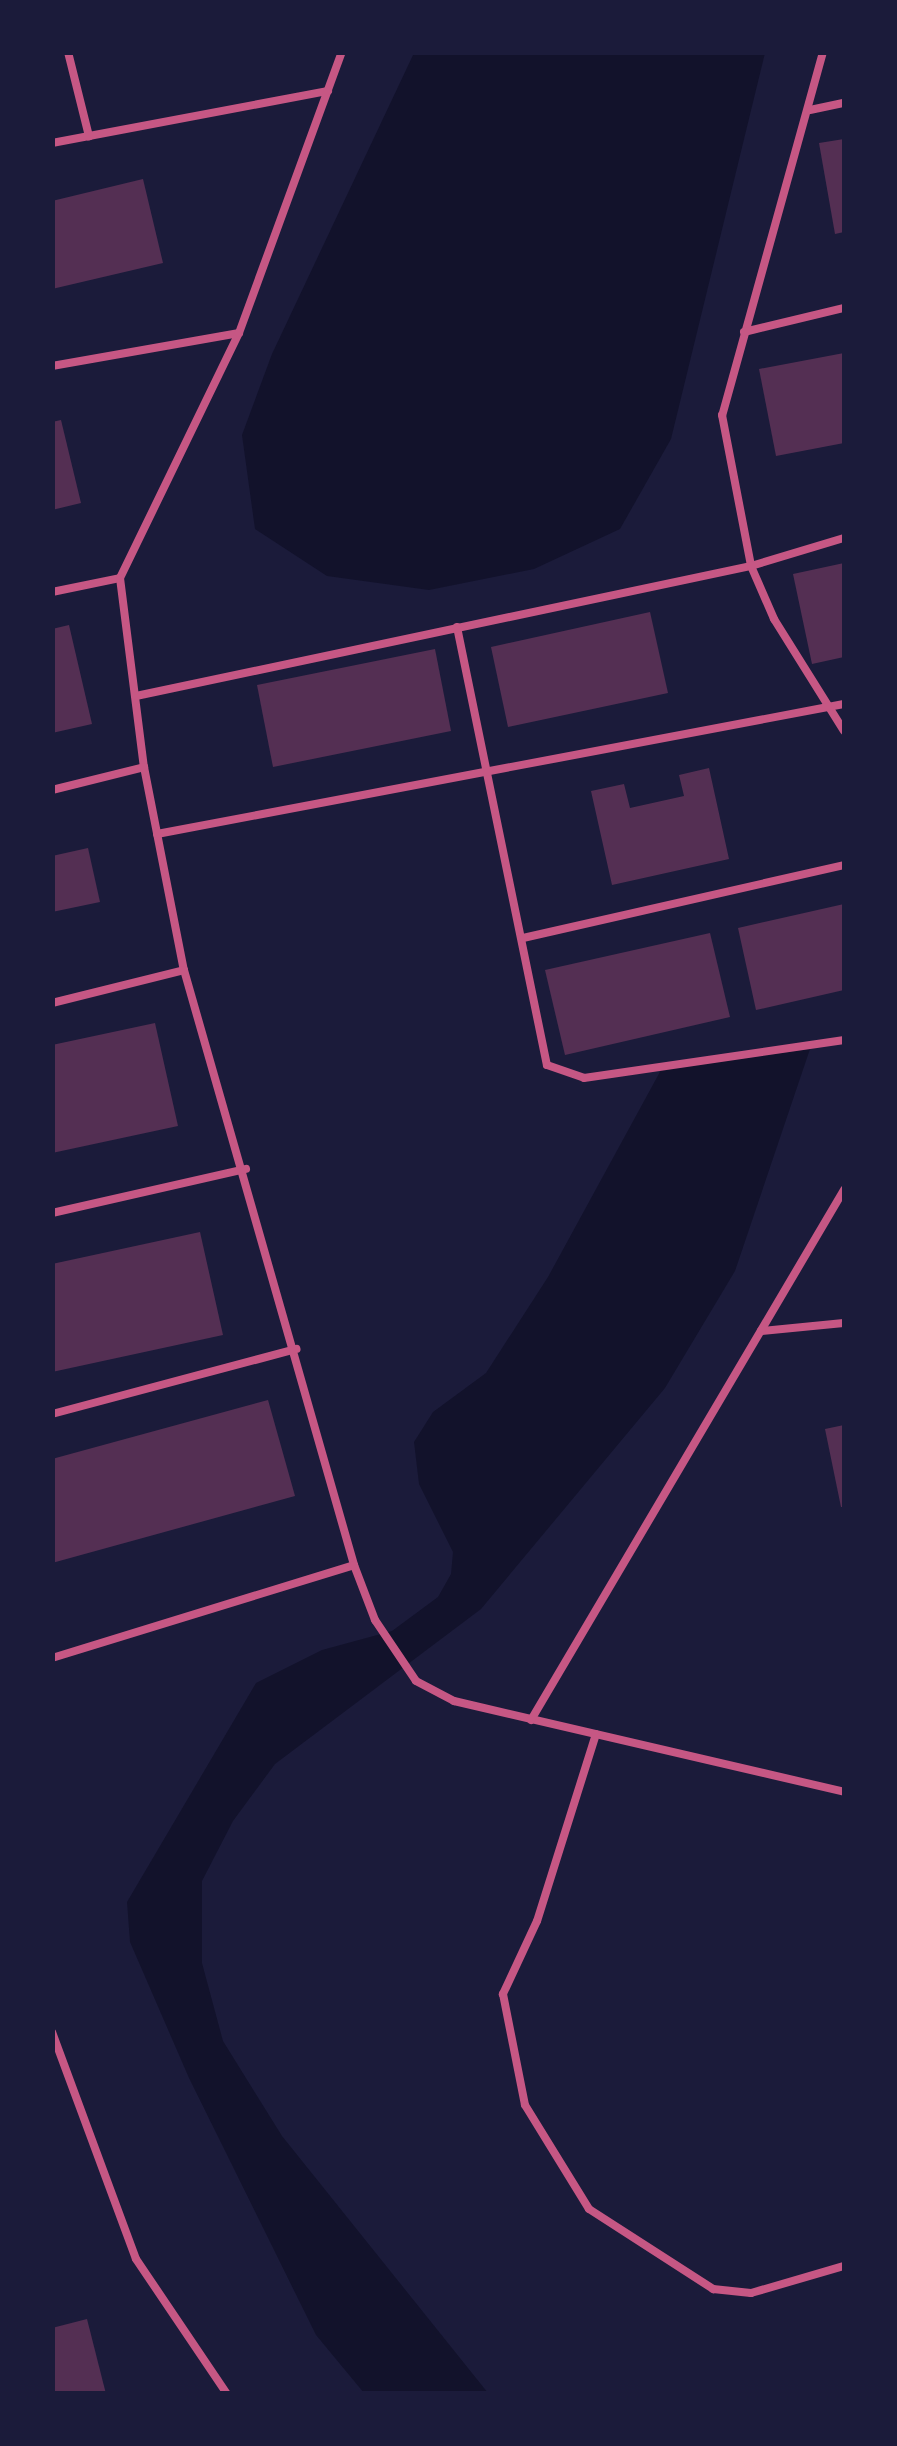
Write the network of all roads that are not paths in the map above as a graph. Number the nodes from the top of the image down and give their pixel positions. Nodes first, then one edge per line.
1 (68, 52) edge
2 (342, 52) edge
3 (823, 52) edge
4 (328, 91) junction
5 (844, 103) edge
6 (810, 110) junction
7 (89, 136) junction
8 (52, 143) edge
9 (844, 308) edge
10 (744, 332) junction
11 (238, 333) junction
12 (52, 366) edge
13 (844, 538) edge
14 (752, 566) junction
15 (120, 578) junction
16 (52, 592) edge
17 (457, 627) junction
18 (136, 696) junction
19 (844, 704) edge
20 (826, 707) junction
21 (844, 732) edge
22 (144, 766) junction
23 (483, 772) junction
24 (52, 790) edge
25 (157, 834) junction
26 (844, 864) edge
27 (523, 938) junction
28 (184, 970) junction
29 (52, 1003) edge
30 (844, 1040) edge
31 (246, 1170) junction
32 (844, 1190) edge
33 (52, 1213) edge
34 (844, 1323) edge
35 (761, 1331) junction
36 (297, 1349) junction
37 (52, 1414) edge
38 (354, 1565) junction
39 (52, 1658) edge
40 (531, 1720) junction
41 (596, 1734) junction
42 (844, 1792) edge
43 (52, 2032) edge
44 (844, 2266) edge
45 (227, 2394) edge

1 - 7 lane
2 - 4 lane
3 - 6 lane
4 - 7 lane
4 - 11 lane
5 - 6 lane
6 - 10 lane
7 - 8 lane
9 - 10 lane
10 - 14 lane
11 - 12 lane
11 - 15 lane
13 - 14 lane
14 - 17 lane
14 - 20 lane
15 - 16 lane
15 - 18 lane
17 - 18 lane
17 - 23 lane
18 - 22 lane
19 - 20 lane
20 - 21 lane
20 - 23 lane
22 - 24 lane
22 - 25 lane
23 - 25 lane
23 - 27 lane
25 - 28 lane
26 - 27 lane
27 - 30 lane
28 - 29 lane
28 - 31 lane
31 - 33 lane
31 - 36 lane
32 - 35 lane
34 - 35 lane
35 - 40 lane
36 - 37 lane
36 - 38 lane
38 - 39 lane
38 - 40 lane
40 - 41 lane
41 - 42 lane
41 - 44 lane
43 - 45 lane

